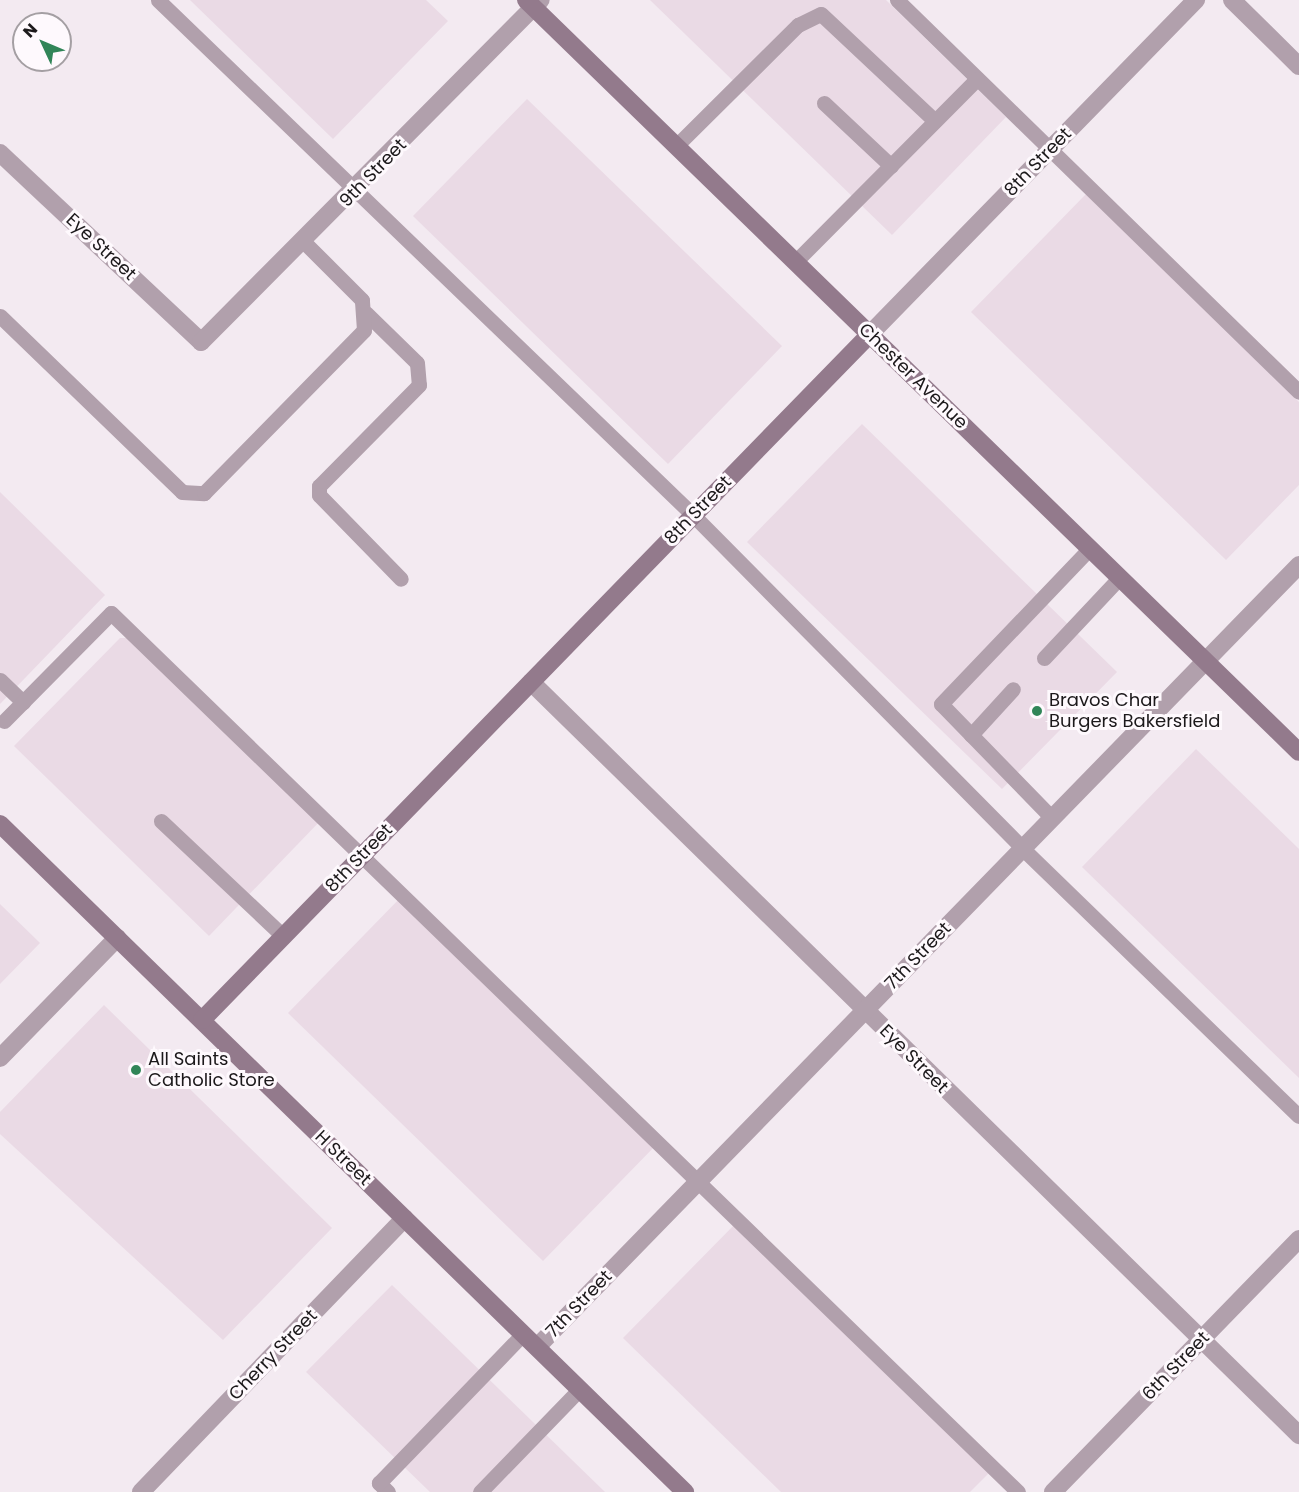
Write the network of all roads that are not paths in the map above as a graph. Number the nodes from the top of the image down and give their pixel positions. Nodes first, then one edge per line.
1 (158, 0) edge
2 (897, 0) edge
3 (1196, 0) edge
4 (1232, 0) edge
5 (534, 3) edge
6 (1299, 66) edge
7 (977, 80) junction
8 (825, 103) dead end
9 (935, 121) junction
10 (676, 146) junction
11 (1049, 151) junction
12 (0, 153) edge
13 (891, 166) junction
14 (354, 192) junction
15 (305, 243) junction
16 (795, 262) junction
17 (366, 313) junction
18 (0, 316) edge
19 (870, 334) junction
20 (201, 342) joint
21 (1299, 392) edge
22 (693, 515) junction
23 (1090, 548) junction
24 (1299, 565) edge
25 (1120, 577) junction
26 (401, 579) dead end
27 (1044, 657) dead end
28 (1206, 661) junction
29 (0, 680) edge
30 (531, 682) junction
31 (1013, 689) dead end
32 (23, 702) junction
33 (4, 722) dead end
34 (971, 735) junction
35 (1299, 752) edge
36 (1052, 818) junction
37 (161, 821) dead end
38 (0, 824) edge
39 (1022, 848) junction
40 (360, 857) junction
41 (283, 936) junction
42 (117, 938) junction
43 (865, 1011) junction
44 (202, 1020) junction
45 (0, 1058) edge
46 (1299, 1116) edge
47 (698, 1182) junction
48 (405, 1218) junction
49 (1299, 1239) edge
50 (523, 1334) junction
51 (1200, 1340) junction
52 (537, 1347) junction
53 (579, 1390) junction
54 (1299, 1435) edge
55 (141, 1492) edge
56 (388, 1492) edge
57 (480, 1492) edge
58 (685, 1492) edge
59 (1018, 1492) edge
60 (1053, 1492) edge

1 - 14 lane
2 - 7 lane
3 - 11 street, 8th Street
4 - 6 street
5 - 10 street, Chester Avenue
5 - 14 street, 9th Street
7 - 9 lane
7 - 11 lane
8 - 13 lane
9 - 10 lane
9 - 13 lane
10 - 16 street, Chester Avenue
11 - 19 street, 8th Street
11 - 21 lane
12 - 20 street, Eye Street
13 - 16 lane
14 - 15 street, 9th Street
14 - 22 lane
15 - 17 lane
15 - 20 street, 9th Street
16 - 19 street, Chester Avenue
17 - 18 lane
17 - 26 lane
19 - 22 street, 8th Street
19 - 23 street, Chester Avenue
22 - 30 street, 8th Street
22 - 39 lane
23 - 25 street, Chester Avenue
23 - 34 lane
24 - 28 street, 7th Street
25 - 27 lane
25 - 28 street, Chester Avenue
28 - 35 street, Chester Avenue
28 - 36 street, 7th Street
29 - 32 lane
30 - 40 street, 8th Street
30 - 43 street, Eye Street
31 - 34 lane
32 - 33 lane
32 - 40 lane
34 - 36 lane
36 - 39 street, 7th Street
37 - 41 lane
38 - 42 street, H Street
39 - 43 street, 7th Street
39 - 46 lane
40 - 41 street, 8th Street
40 - 47 lane
41 - 44 street, 8th Street
42 - 44 street, H Street
42 - 45 street
43 - 47 street, 7th Street
43 - 51 street, Eye Street
44 - 48 street, H Street
47 - 52 street, 7th Street
47 - 59 lane
48 - 50 street, H Street
48 - 55 street, Cherry Street
49 - 51 street, 6th Street
50 - 52 street, H Street
50 - 56 lane
51 - 54 street, Eye Street
51 - 60 street, 6th Street
52 - 53 street, H Street
53 - 57 lane
53 - 58 street, H Street

